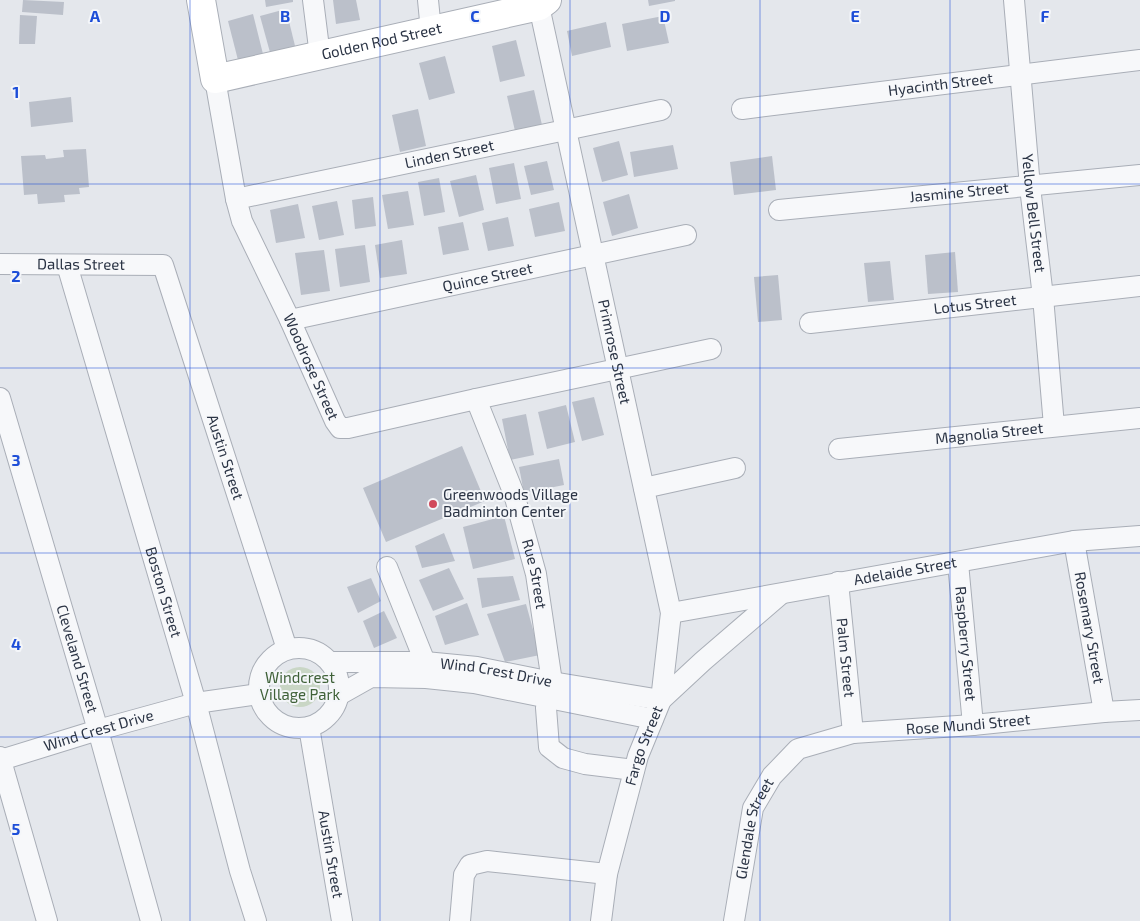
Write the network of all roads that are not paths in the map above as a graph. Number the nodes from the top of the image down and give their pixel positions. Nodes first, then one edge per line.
1 (201, 0) edge
2 (313, 0) edge
3 (428, 0) edge
4 (1014, 0) edge
5 (543, 3) edge
6 (431, 31) junction
7 (320, 56) junction
8 (1140, 60) edge
9 (1021, 75) junction
10 (215, 79) junction
11 (661, 110) dead end
12 (742, 110) dead end
13 (566, 131) junction
14 (1140, 175) edge
15 (1030, 187) junction
16 (236, 199) junction
17 (778, 210) dead end
18 (686, 235) dead end
19 (594, 254) junction
20 (0, 264) edge
21 (67, 265) junction
22 (163, 265) joint
23 (1140, 286) edge
24 (1043, 297) junction
25 (290, 320) junction
26 (810, 323) dead end
27 (711, 349) dead end
28 (618, 368) junction
29 (0, 398) edge
30 (476, 399) junction
31 (1140, 418) edge
32 (1054, 426) junction
33 (839, 449) dead end
34 (735, 468) dead end
35 (644, 488) junction
36 (1140, 536) edge
37 (1074, 541) junction
38 (958, 562) junction
39 (387, 567) dead end
40 (838, 582) junction
41 (783, 593) junction
42 (671, 613) junction
43 (287, 649) junction
44 (331, 662) junction
45 (425, 662) junction
46 (550, 690) junction
47 (258, 694) junction
48 (339, 695) junction
49 (661, 700) junction
50 (196, 703) junction
51 (1140, 710) edge
52 (1104, 712) junction
53 (653, 719) junction
54 (973, 725) junction
55 (309, 727) junction
56 (98, 730) junction
57 (853, 733) junction
58 (798, 749) joint
59 (0, 759) edge
60 (634, 770) junction
61 (607, 874) junction
62 (47, 921) edge
63 (151, 921) edge
64 (256, 921) edge
65 (342, 921) edge
66 (460, 921) edge
67 (601, 921) edge
68 (734, 921) edge

1 - 10 street, Woodrose Street
2 - 7 street
3 - 6 street
4 - 9 street, Yellow Bell Street
5 - 6 street, Golden Rod Street
5 - 13 street, Primrose Street
6 - 7 street, Golden Rod Street
7 - 10 street, Golden Rod Street
8 - 9 street, Hyacinth Street
9 - 12 street, Hyacinth Street
9 - 15 street, Yellow Bell Street
10 - 16 street, Woodrose Street
11 - 13 street, Linden Street
13 - 16 street, Linden Street
13 - 19 street, Primrose Street
14 - 15 street, Jasmine Street
15 - 17 street, Jasmine Street
15 - 24 street, Yellow Bell Street
16 - 25 street, Woodrose Street
18 - 19 street, Quince Street
19 - 25 street, Quince Street
19 - 28 street, Primrose Street
20 - 21 street, Dallas Street
21 - 22 street, Dallas Street
21 - 50 street, Boston Street
22 - 43 street, Austin Street
23 - 24 street, Lotus Street
24 - 26 street, Lotus Street
24 - 32 street, Yellow Bell Street
25 - 30 street, Woodrose Street
27 - 28 street, Woodrose Street
28 - 30 street, Woodrose Street
28 - 35 street, Primrose Street
29 - 56 street, Cleveland Street
30 - 46 street, Rue Street
31 - 32 street, Magnolia Street
32 - 33 street, Magnolia Street
34 - 35 street
35 - 42 street, Primrose Street
36 - 37 street, Adelaide Street
37 - 38 street, Adelaide Street
37 - 52 street, Rosemary Street
38 - 40 street, Adelaide Street
38 - 54 street, Raspberry Street
39 - 45 street
40 - 41 street, Adelaide Street
40 - 57 street, Palm Street
41 - 42 street, Adelaide Street
41 - 49 street, Fargo Street
42 - 49 street, Primrose Street
43 - 44 street
43 - 47 street
44 - 45 street, Wind Crest Drive
44 - 48 street
45 - 46 street, Wind Crest Drive
46 - 48 street, Wind Crest Drive
46 - 49 street, Wind Crest Drive
46 - 53 street, Wind Crest Drive
46 - 60 street, Rue Street
47 - 50 street, Wind Crest Drive
47 - 55 street
48 - 55 street
49 - 53 street, Fargo Street
50 - 56 street, Wind Crest Drive
50 - 64 street, Boston Street
51 - 52 street, Rose Mundi Street
52 - 54 street, Rose Mundi Street
53 - 60 street, Fargo Street
54 - 57 street, Rose Mundi Street
55 - 65 street, Austin Street
56 - 59 street, Wind Crest Drive
56 - 63 street, Cleveland Street
57 - 58 street, Rose Mundi Street
58 - 68 street, Glendale Street
59 - 62 street
60 - 61 street, Fargo Street
61 - 66 street
61 - 67 street, Fargo Street

